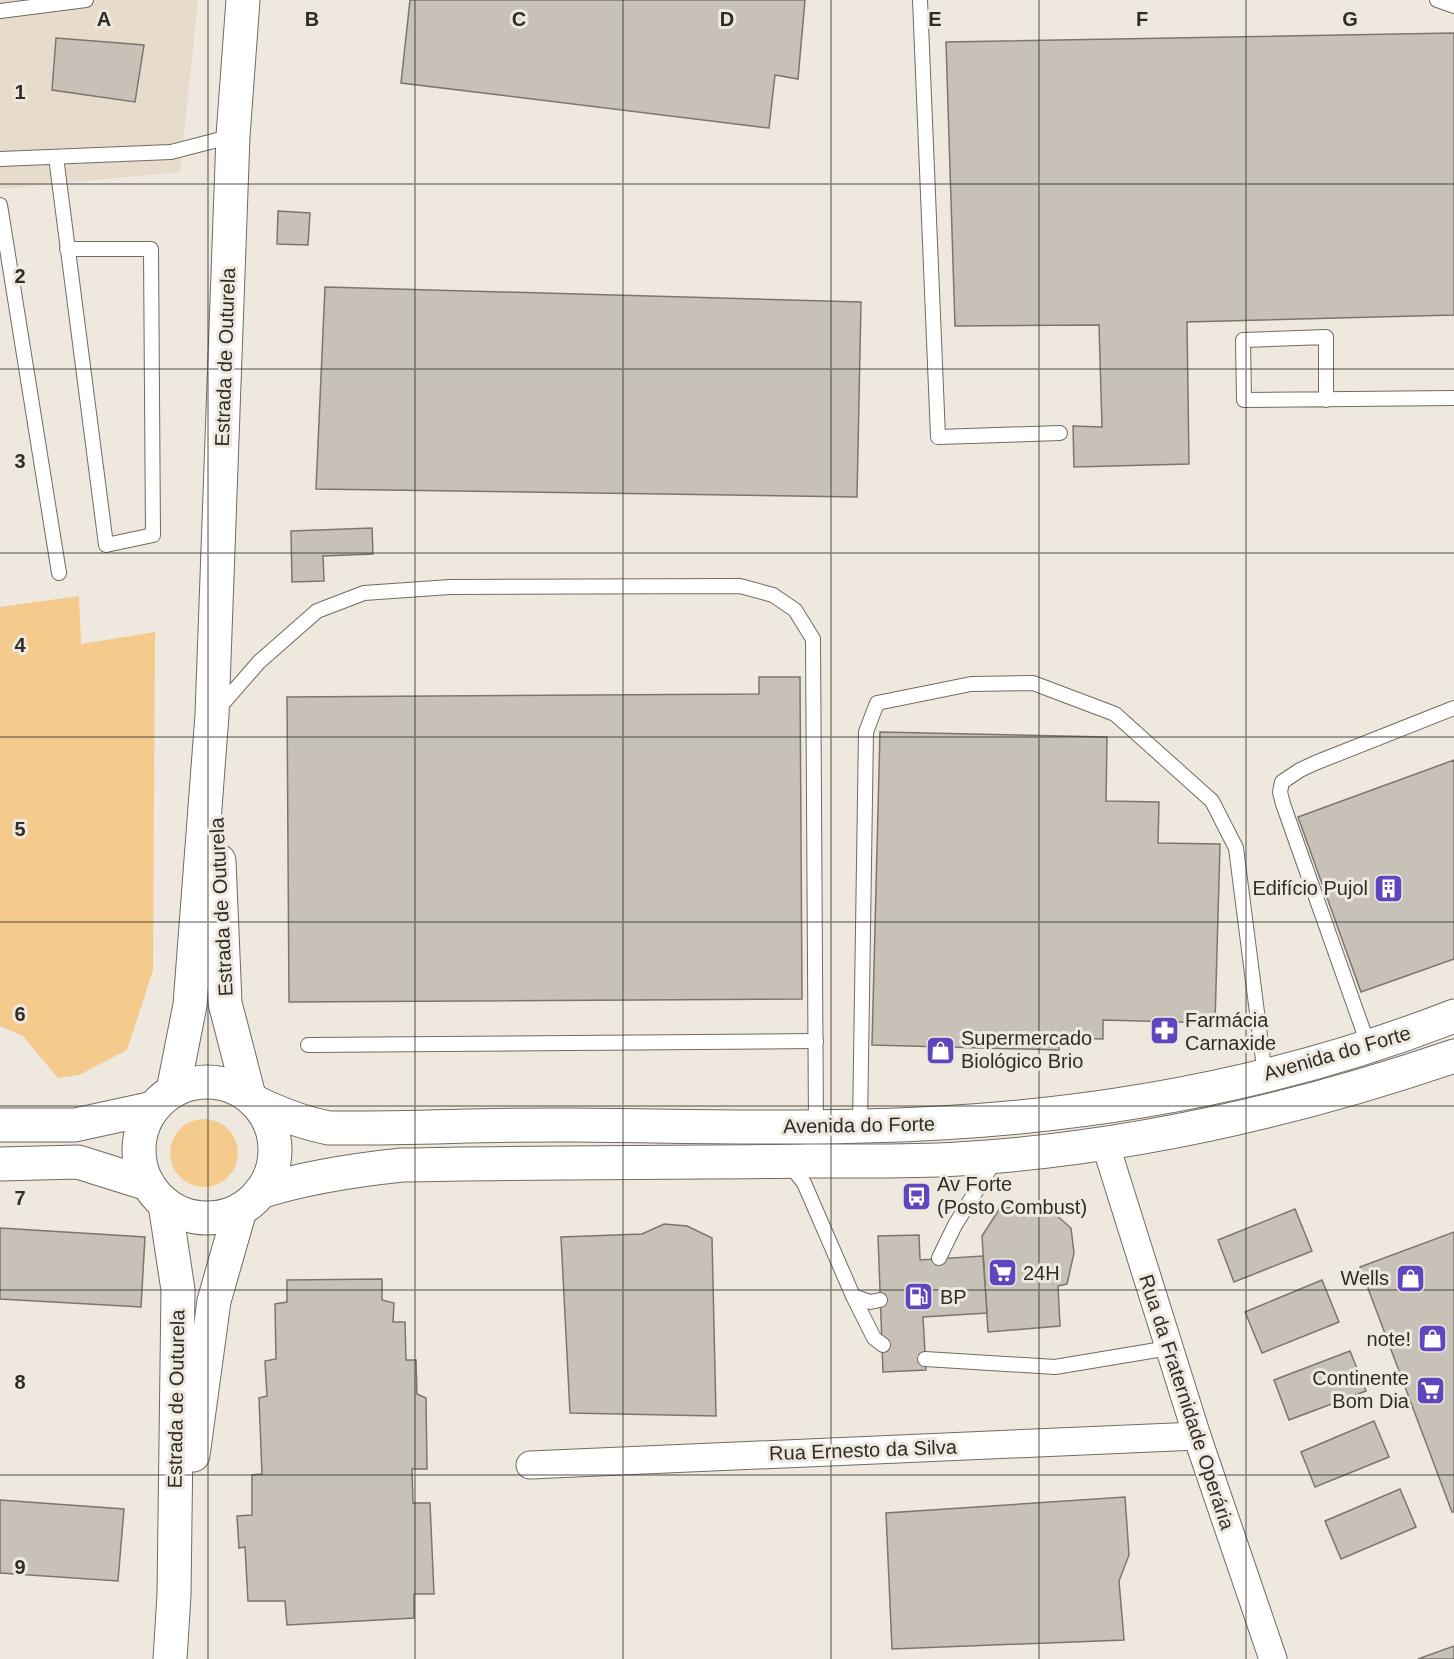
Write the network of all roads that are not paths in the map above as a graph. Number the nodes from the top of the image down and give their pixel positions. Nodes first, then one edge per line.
1 (86, 0) edge
2 (243, 0) edge
3 (920, 0) edge
4 (1437, 0) edge
5 (23, 4) edge
6 (1454, 6) edge
7 (0, 11) edge
8 (233, 135) junction
9 (56, 157) junction
10 (0, 159) edge
11 (0, 206) edge
12 (68, 249) junction
13 (1454, 398) edge
14 (1326, 400) junction
15 (1060, 433) dead end
16 (59, 573) dead end
17 (1454, 708) edge
18 (212, 715) junction
19 (1454, 1017) edge
20 (816, 1041) junction
21 (308, 1045) dead end
22 (1369, 1047) junction
23 (1454, 1056) edge
24 (1265, 1075) junction
25 (163, 1099) junction
26 (252, 1099) junction
27 (0, 1125) edge
28 (816, 1126) junction
29 (860, 1126) junction
30 (1106, 1143) junction
31 (999, 1155) junction
32 (782, 1162) junction
33 (0, 1164) edge
34 (157, 1194) junction
35 (250, 1201) junction
36 (939, 1258) dead end
37 (853, 1296) junction
38 (880, 1300) dead end
39 (883, 1345) dead end
40 (1169, 1348) junction
41 (926, 1359) dead end
42 (1197, 1436) junction
43 (530, 1465) dead end
44 (174, 1595) junction
45 (170, 1659) edge
46 (1273, 1659) edge

1 - 5 lane
2 - 8 street, Estrada de Outurela
3 - 15 lane
4 - 6 lane
5 - 7 lane
8 - 9 lane
8 - 18 street, Estrada de Outurela
9 - 10 lane
9 - 12 lane
11 - 16 lane
12 - 12 lane
13 - 14 lane
14 - 14 lane
17 - 22 lane
18 - 20 lane
18 - 25 street, Estrada de Outurela
18 - 26 street, Estrada de Outurela
19 - 22 street, Avenida do Forte
20 - 21 lane
20 - 28 lane
22 - 24 street, Avenida do Forte
23 - 30 street, Avenida do Forte
24 - 29 street, Avenida do Forte
24 - 29 lane
25 - 26 street
25 - 27 street
25 - 34 street
26 - 28 street, Avenida do Forte
26 - 35 street
28 - 29 street, Avenida do Forte
30 - 31 street, Avenida do Forte
30 - 40 street, Rua da Fraternidade Operária
31 - 32 street, Avenida do Forte
31 - 36 lane
32 - 35 street, Avenida do Forte
32 - 37 lane
33 - 34 street
34 - 35 street
34 - 44 street, Estrada de Outurela
35 - 44 street, Estrada de Outurela
37 - 38 lane
37 - 39 lane
40 - 41 lane
40 - 42 street, Rua da Fraternidade Operária
42 - 43 street, Rua Ernesto da Silva
42 - 46 street, Rua da Fraternidade Operária
44 - 45 street, Estrada de Outurela

